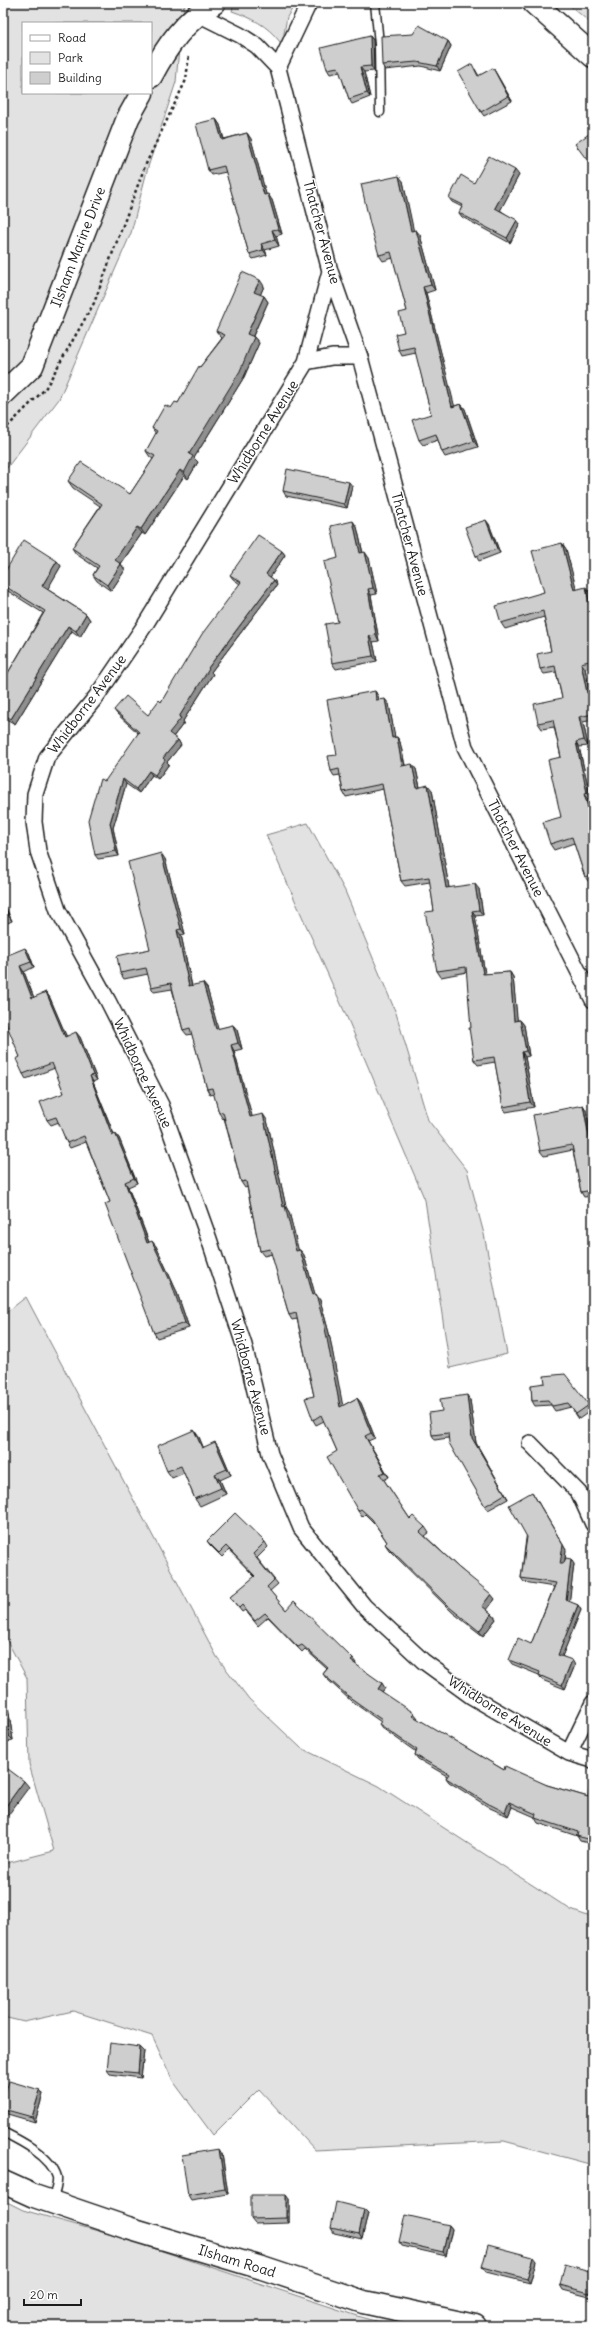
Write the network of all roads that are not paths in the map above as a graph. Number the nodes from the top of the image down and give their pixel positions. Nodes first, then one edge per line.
1 (309, 3) edge
2 (375, 3) edge
3 (534, 3) edge
4 (205, 8) edge
5 (593, 56) edge
6 (278, 68) junction
7 (152, 74) edge
8 (141, 94) edge
9 (380, 112) dead end
10 (330, 270) junction
11 (360, 357) junction
12 (306, 362) junction
13 (3, 394) edge
14 (593, 1000) edge
15 (530, 1443) dead end
16 (593, 1524) edge
17 (593, 1703) edge
18 (569, 1753) junction
19 (593, 1760) edge
20 (3, 2132) edge
21 (3, 2182) edge
22 (52, 2202) junction
23 (475, 2326) edge

1 - 6 street
2 - 9 lane
3 - 5 street
4 - 6 street, Thatcher Avenue
4 - 7 street
6 - 10 street, Thatcher Avenue
8 - 13 street, Ilsham Marine Drive
10 - 11 street, Thatcher Avenue
10 - 12 street, Whidborne Avenue
11 - 12 street
11 - 14 street, Thatcher Avenue
12 - 18 street, Whidborne Avenue
15 - 16 street
17 - 18 street
18 - 19 street, Whidborne Avenue
20 - 22 lane
21 - 22 street, Ilsham Road
22 - 23 street, Ilsham Road

